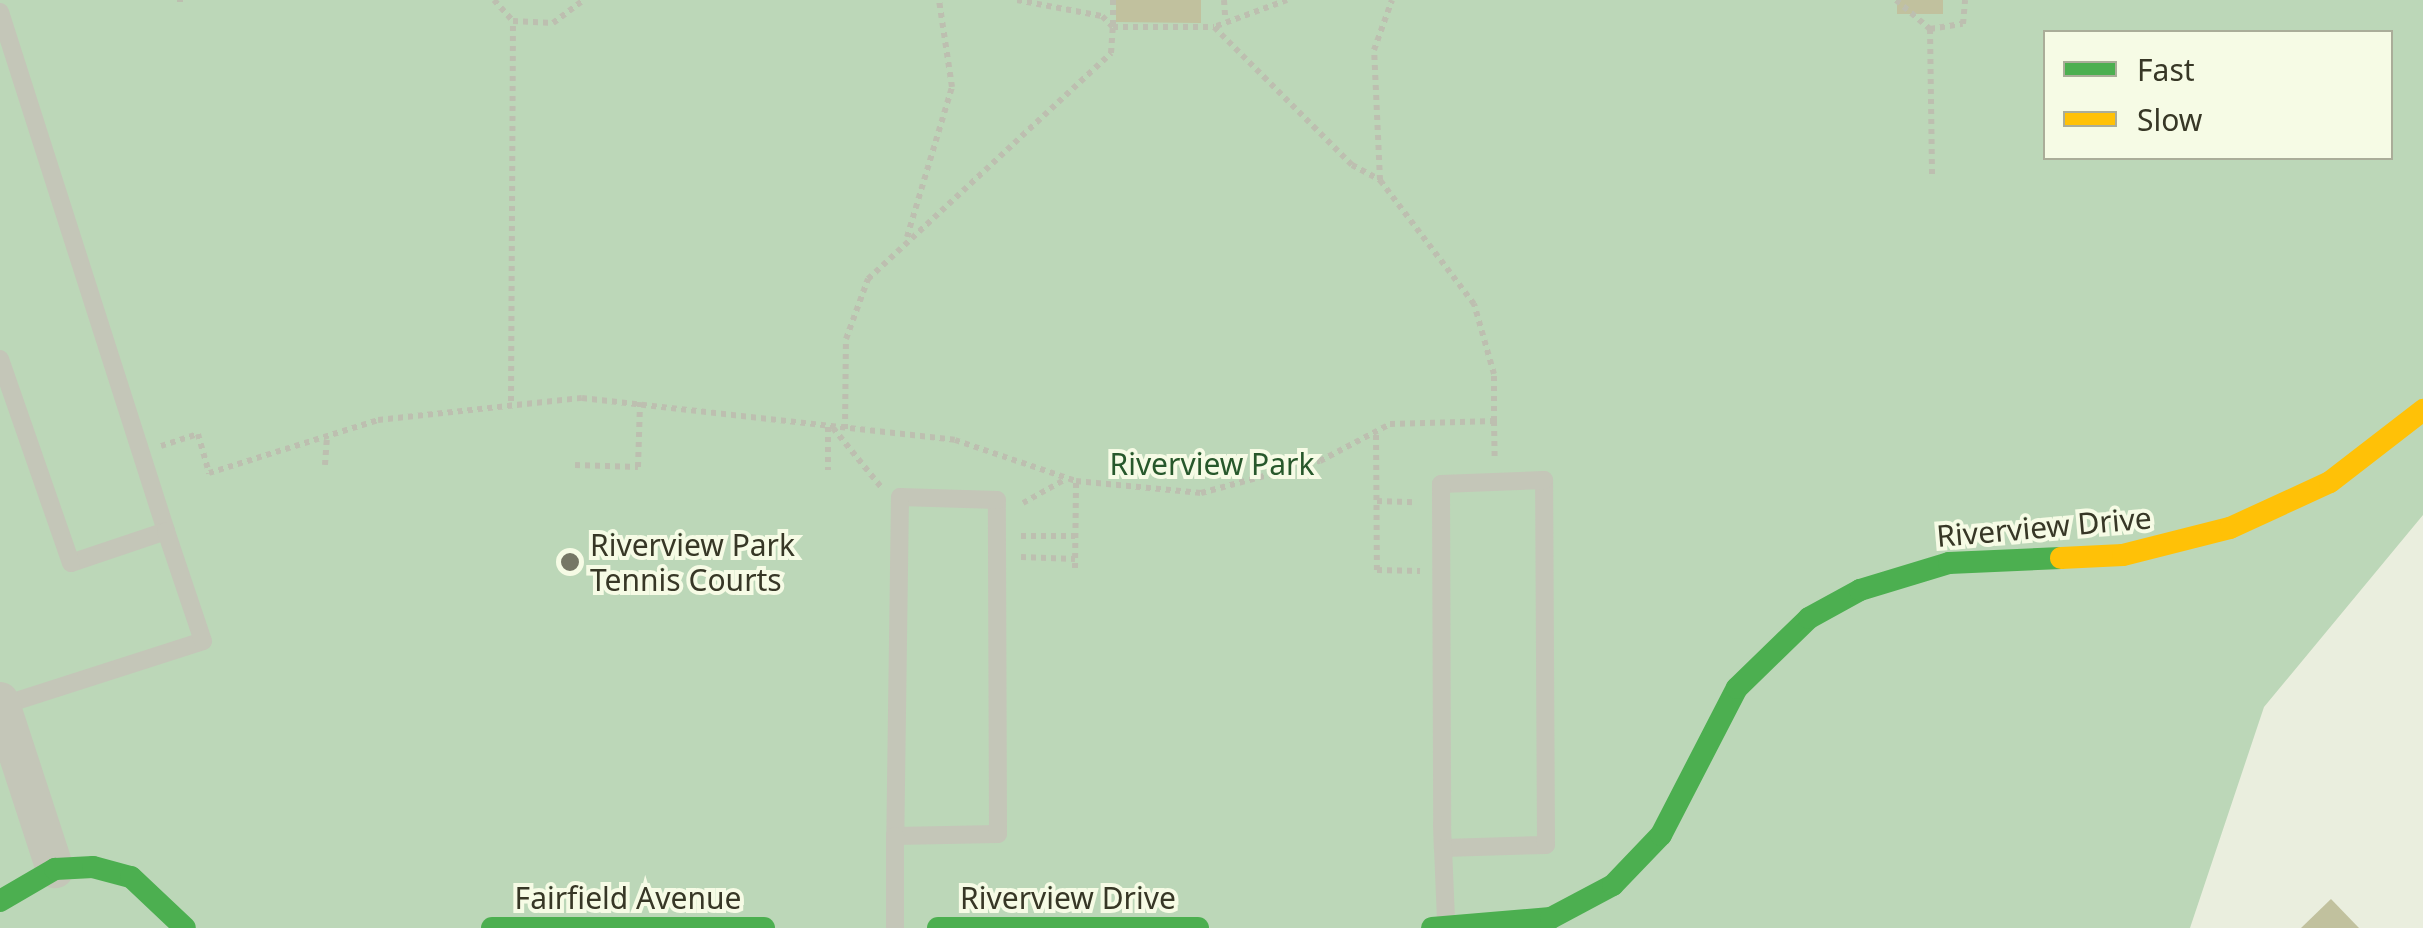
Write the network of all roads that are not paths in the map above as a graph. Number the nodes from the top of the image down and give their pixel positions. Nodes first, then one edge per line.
1 (0, 12) edge
2 (0, 360) edge
3 (2423, 410) edge
4 (166, 531) junction
5 (1, 704) edge
6 (896, 836) junction
7 (1442, 848) junction
8 (54, 869) junction
9 (0, 901) edge
10 (185, 928) edge
11 (492, 928) edge
12 (764, 928) edge
13 (896, 928) edge
14 (938, 928) edge
15 (1198, 928) edge
16 (1432, 928) edge
17 (1446, 928) edge

1 - 4 lane
2 - 4 lane
3 - 17 street, Riverview Drive
4 - 5 lane
5 - 8 street
6 - 6 lane
6 - 13 lane
7 - 7 lane
7 - 17 lane
8 - 9 street
8 - 10 street
11 - 12 street, Fairfield Avenue
14 - 15 street, Riverview Drive
16 - 17 street, Riverview Drive

